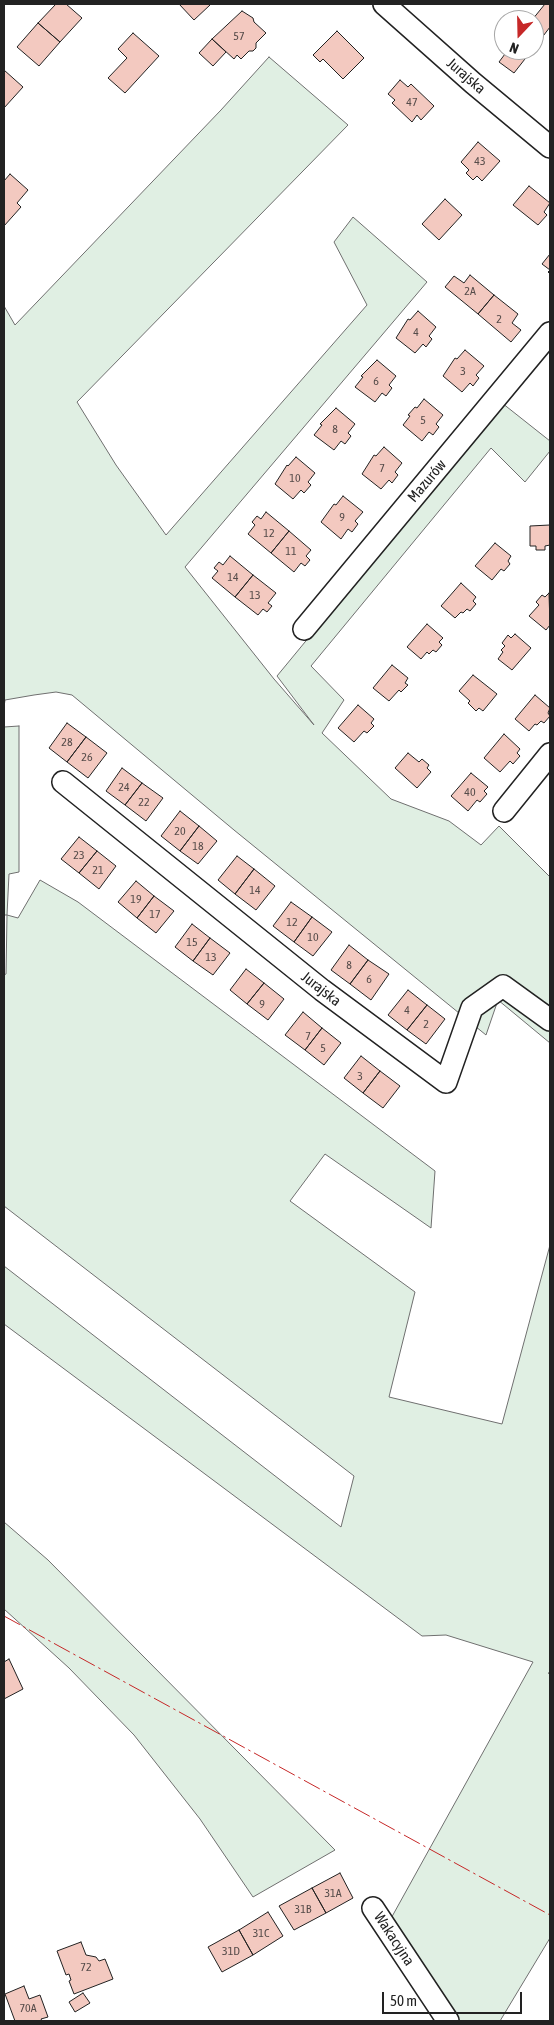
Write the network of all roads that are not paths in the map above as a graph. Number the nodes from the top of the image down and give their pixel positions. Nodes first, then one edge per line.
1 (384, 4) edge
2 (550, 147) edge
3 (550, 333) edge
4 (304, 629) dead end
5 (550, 754) edge
6 (63, 782) dead end
7 (504, 811) dead end
8 (550, 1020) edge
9 (374, 1908) dead end
10 (448, 2021) edge

1 - 2 street, Jurajska
3 - 4 street, Mazurów
5 - 7 street
6 - 8 street, Jurajska
9 - 10 street, Wakacyjna

